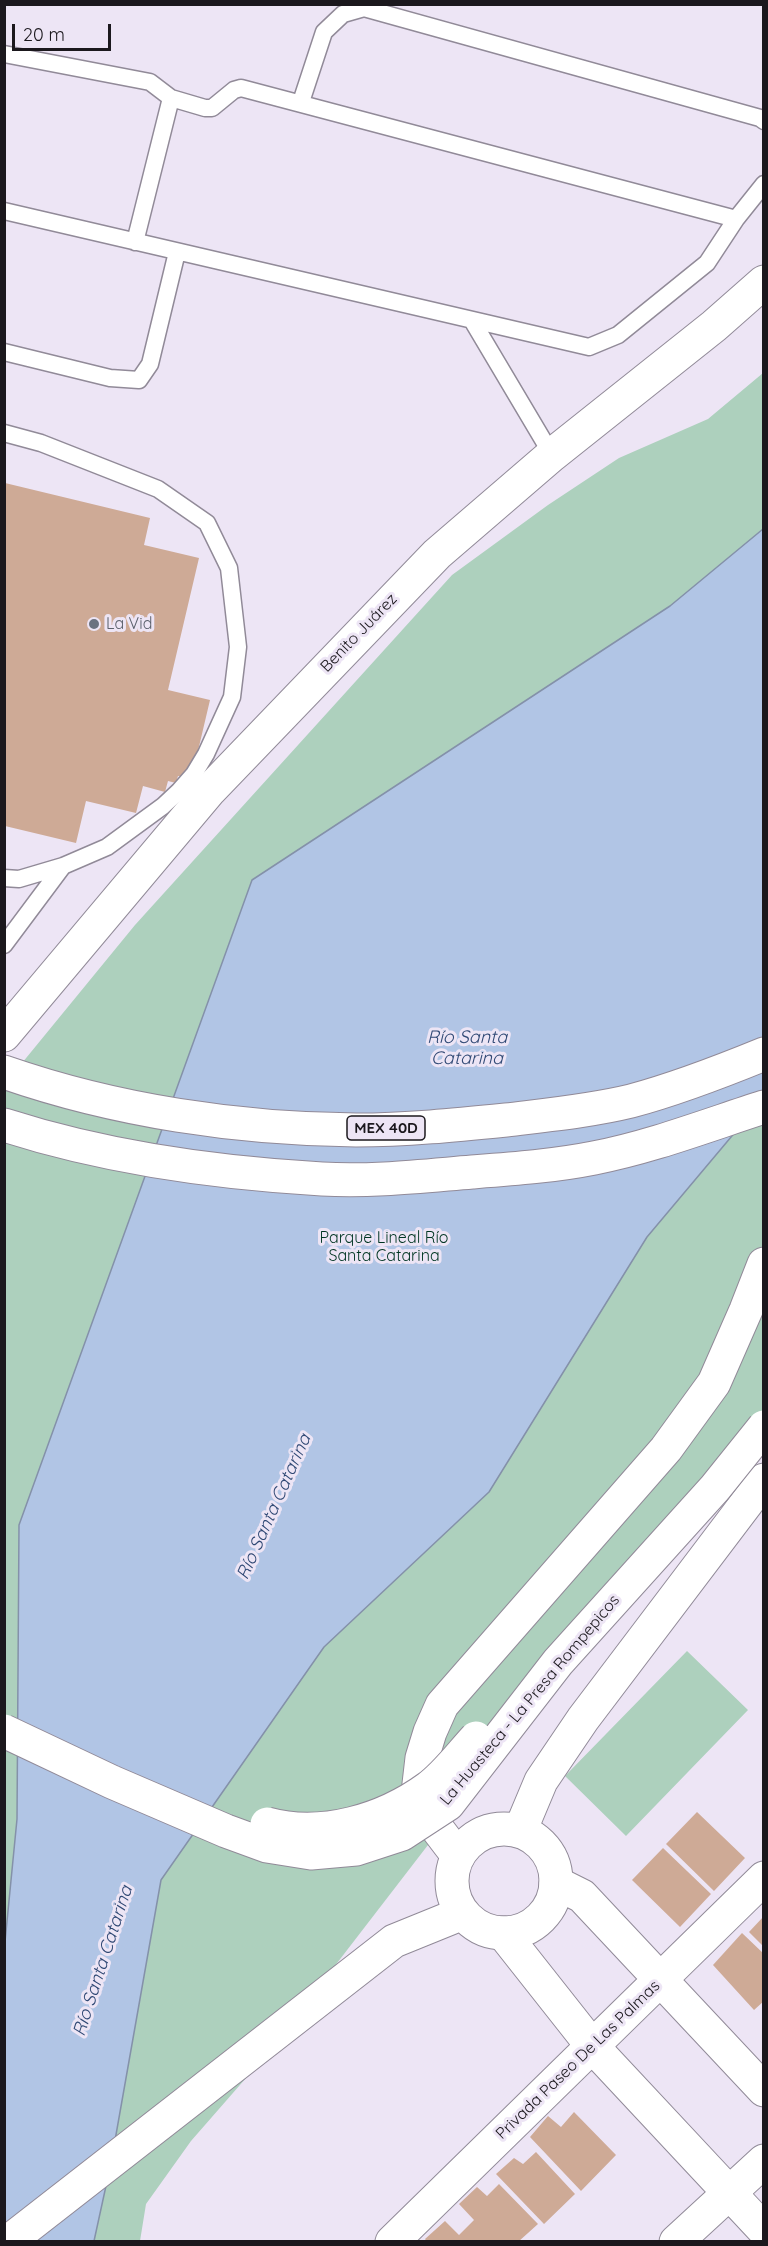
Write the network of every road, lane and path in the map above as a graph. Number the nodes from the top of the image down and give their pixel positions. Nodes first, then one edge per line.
1 (4, 54) edge
2 (171, 98) junction
3 (301, 102) junction
4 (764, 121) edge
5 (764, 184) edge
6 (4, 211) edge
7 (736, 219) junction
8 (135, 242) junction
9 (177, 252) junction
10 (764, 282) edge
11 (473, 322) junction
12 (4, 352) edge
13 (4, 433) edge
14 (552, 454) junction
15 (63, 866) junction
16 (4, 878) edge
17 (4, 945) edge
18 (4, 1035) edge
19 (764, 1054) edge
20 (4, 1072) edge
21 (764, 1107) edge
22 (4, 1125) edge
23 (764, 1264) edge
24 (4, 1319) edge
25 (4, 1370) edge
26 (764, 1406) edge
27 (764, 1427) edge
28 (764, 1480) edge
29 (4, 1714) edge
30 (4, 1731) edge
31 (519, 1831) junction
32 (458, 1856) junction
33 (764, 1878) edge
34 (556, 1883) junction
35 (463, 1913) junction
36 (503, 1933) junction
37 (661, 1980) junction
38 (593, 2047) junction
39 (764, 2090) edge
40 (764, 2161) edge
41 (728, 2193) junction
42 (764, 2230) edge
43 (8, 2241) edge
44 (392, 2241) edge
45 (676, 2241) edge

1 - 2 lane
2 - 3 lane
2 - 8 lane
3 - 4 lane
3 - 7 lane
5 - 7 lane
6 - 8 lane
7 - 11 lane
8 - 9 lane
9 - 11 lane
9 - 12 lane
10 - 14 main road, Benito Juárez
11 - 14 lane
13 - 15 lane
14 - 18 main road, Benito Juárez
15 - 16 lane
15 - 17 lane
19 - 20 main road, MEX 40D
21 - 22 main road
23 - 32 main road
24 - 25 path
26 - 29 main road, La Huasteca - La Presa Rompepicos, bridge
27 - 30 main road, La Huasteca - La Presa Rompepicos, bridge
28 - 31 main road
31 - 32 main road
31 - 34 main road
32 - 35 main road
33 - 37 main road, Privada Paseo De Las Palmas
34 - 36 main road
34 - 37 main road
35 - 36 main road
35 - 43 main road
36 - 38 main road
37 - 38 main road, Privada Paseo De Las Palmas
37 - 39 main road
38 - 41 main road
38 - 44 main road, Privada Paseo De Las Palmas
40 - 41 main road
41 - 42 main road
41 - 45 main road

